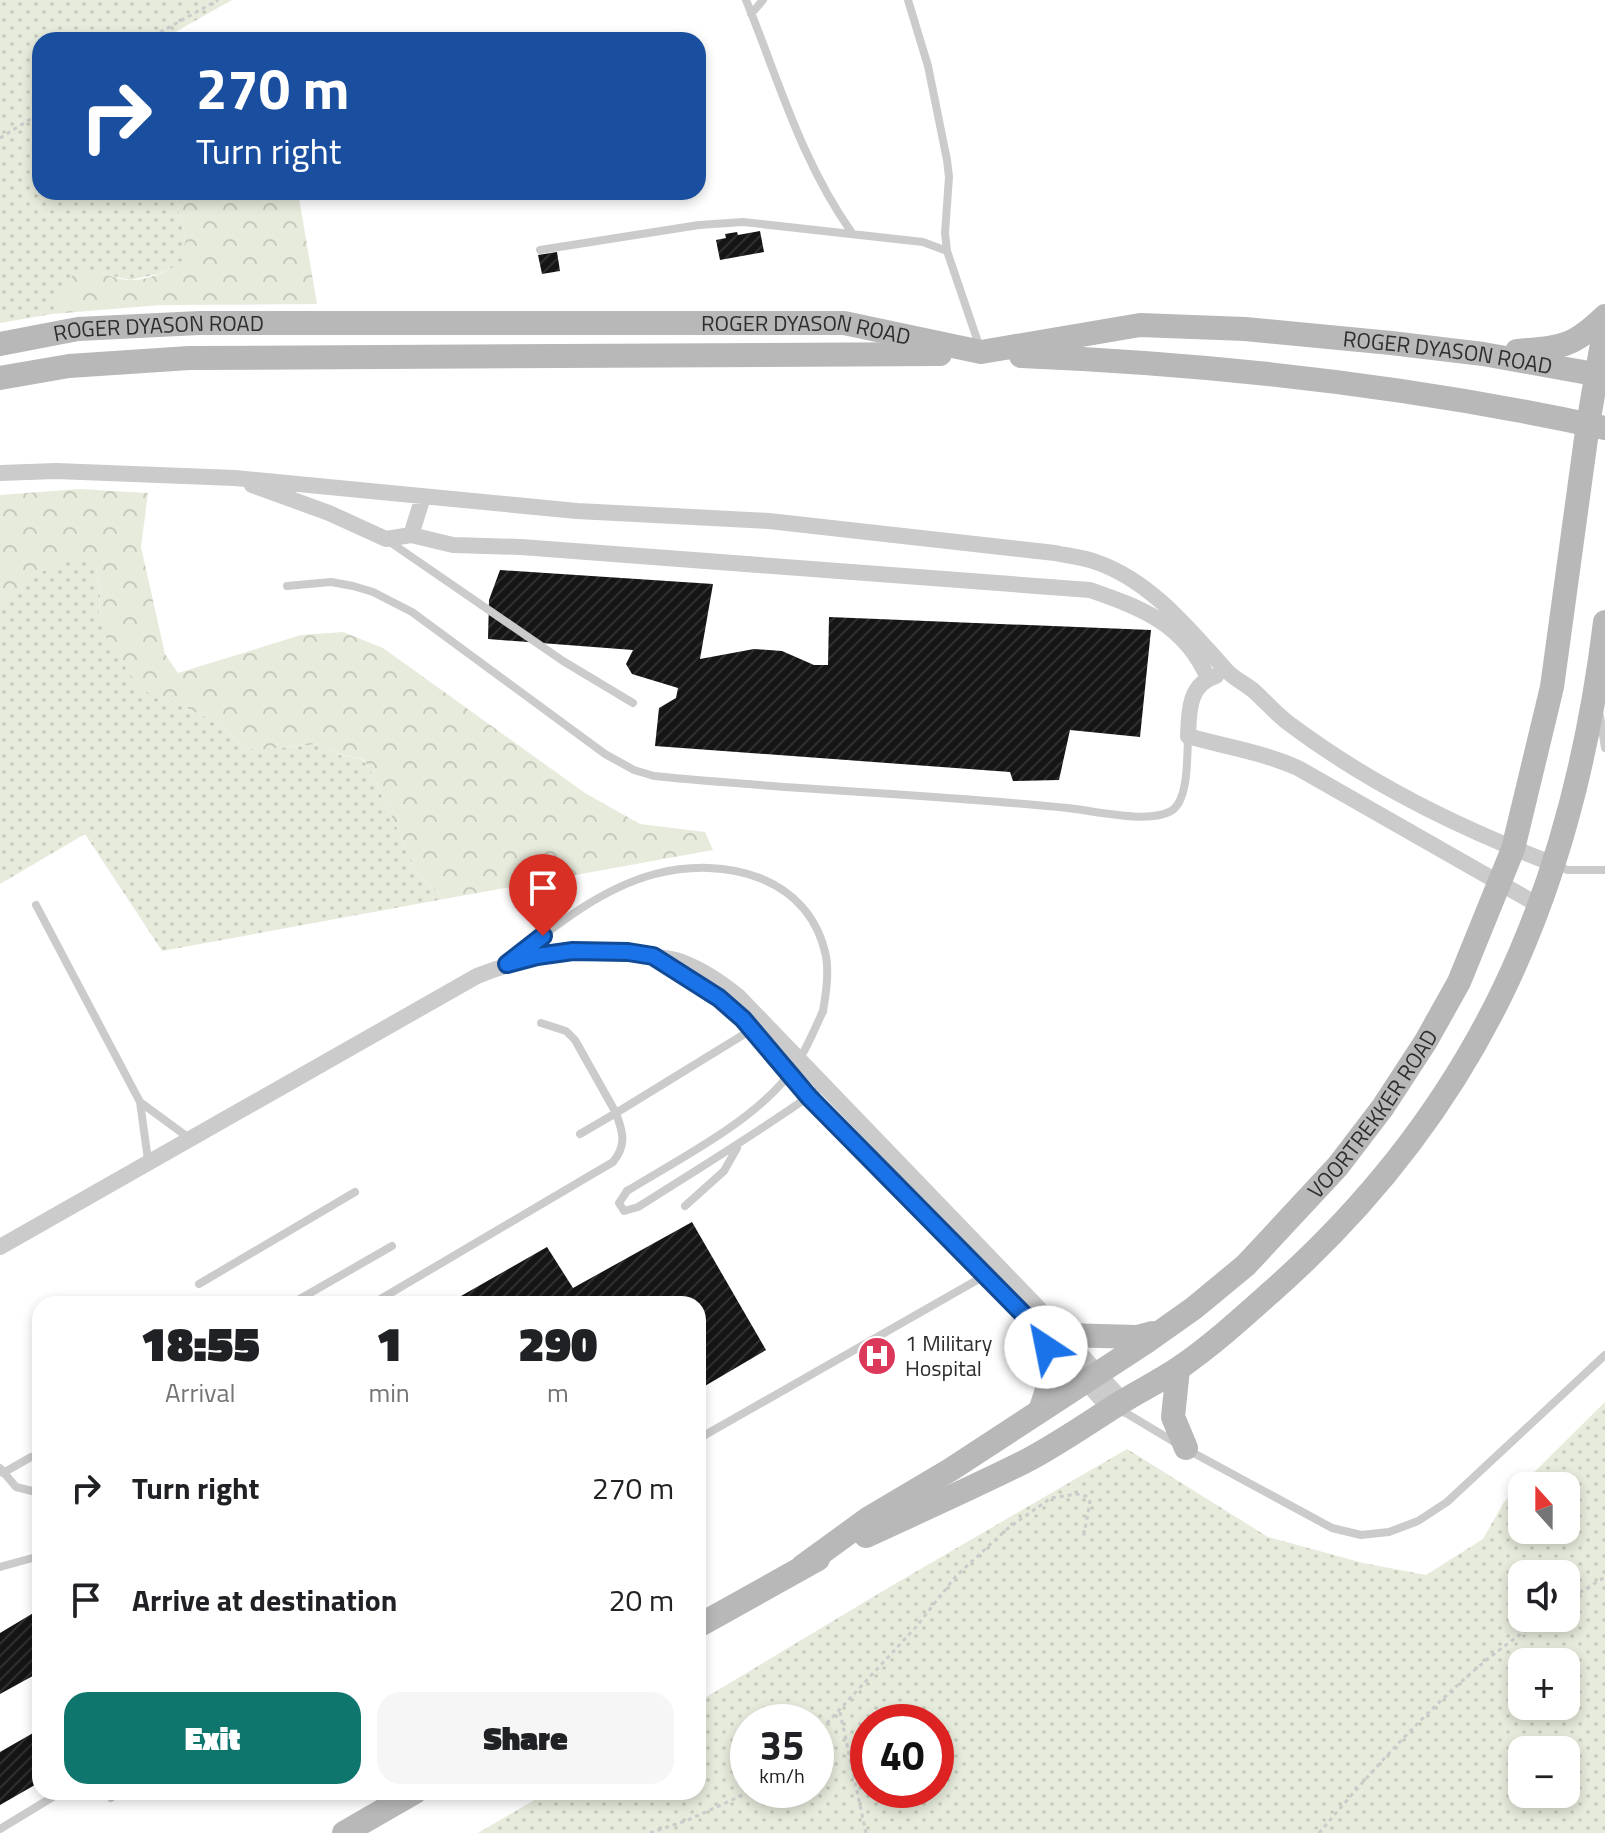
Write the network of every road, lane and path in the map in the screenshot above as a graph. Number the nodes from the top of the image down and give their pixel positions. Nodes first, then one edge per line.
1 (218, 0) edge
2 (746, 0) edge
3 (763, 0) edge
4 (908, 0) edge
5 (751, 14) junction
6 (160, 32) edge
7 (32, 118) edge
8 (0, 138) edge
9 (852, 233) junction
10 (540, 250) dead end
11 (947, 251) junction
12 (1605, 316) edge
13 (1605, 326) edge
14 (0, 344) edge
15 (981, 352) junction
16 (1483, 354) junction
17 (1600, 375) edge
18 (0, 378) edge
19 (1596, 426) edge
20 (0, 473) edge
21 (235, 478) junction
22 (423, 497) junction
23 (411, 535) junction
24 (386, 539) junction
25 (1097, 562) junction
26 (287, 586) dead end
27 (1090, 590) junction
28 (1605, 622) edge
29 (1229, 673) junction
30 (1208, 678) junction
31 (1595, 688) junction
32 (633, 703) dead end
33 (1188, 736) junction
34 (1605, 748) edge
35 (1513, 849) junction
36 (1554, 864) junction
37 (1605, 870) edge
38 (1500, 883) junction
39 (36, 905) dead end
40 (1540, 906) junction
41 (507, 964) junction
42 (541, 1023) dead end
43 (758, 1024) junction
44 (825, 1085) junction
45 (809, 1097) junction
46 (140, 1102) junction
47 (616, 1113) junction
48 (580, 1134) dead end
49 (189, 1138) junction
50 (739, 1145) junction
51 (148, 1160) junction
52 (355, 1192) dead end
53 (685, 1206) dead end
54 (392, 1246) dead end
55 (0, 1247) edge
56 (992, 1271) junction
57 (199, 1284) dead end
58 (305, 1296) edge
59 (386, 1296) edge
60 (1163, 1329) junction
61 (1052, 1334) junction
62 (1605, 1355) edge
63 (1178, 1369) junction
64 (1091, 1378) junction
65 (1041, 1408) junction
66 (1120, 1408) junction
67 (706, 1434) edge
68 (1186, 1448) junction
69 (31, 1457) dead end
70 (2, 1471) edge
71 (32, 1491) edge
72 (1083, 1539) dead end
73 (32, 1558) edge
74 (803, 1566) junction
75 (0, 1567) edge
76 (1605, 1577) edge
77 (1580, 1592) edge
78 (706, 1621) edge
79 (1524, 1632) edge
80 (840, 1711) junction
81 (834, 1717) edge
82 (48, 1800) edge
83 (401, 1800) edge
84 (730, 1801) edge
85 (0, 1829) edge
86 (344, 1833) edge
87 (650, 1833) edge
88 (866, 1833) edge
89 (1319, 1833) edge

1 - 6 path
2 - 5 lane
3 - 5 lane
4 - 11 lane
5 - 9 lane
7 - 8 path
9 - 10 lane
9 - 11 lane
11 - 15 lane
12 - 16 main road
13 - 17 main road, VOORTREKKER ROAD
14 - 15 main road, ROGER DYASON ROAD
15 - 16 main road, ROGER DYASON ROAD
16 - 17 main road, ROGER DYASON ROAD
17 - 19 main road, VOORTREKKER ROAD
18 - 19 main road, ROGER DYASON ROAD
19 - 35 main road, VOORTREKKER ROAD
20 - 21 street
21 - 22 street
21 - 24 street
22 - 23 street
22 - 25 street
23 - 24 street
23 - 27 street
24 - 32 lane
25 - 27 street
25 - 29 street
26 - 33 lane
27 - 30 street
28 - 31 main road, VOORTREKKER ROAD
29 - 30 street
29 - 35 street
30 - 33 street
31 - 34 lane
31 - 36 main road, VOORTREKKER ROAD
33 - 38 street
35 - 36 street
35 - 38 main road, VOORTREKKER ROAD
36 - 37 lane
36 - 40 main road, VOORTREKKER ROAD
38 - 40 street
38 - 60 main road, VOORTREKKER ROAD
39 - 46 lane
40 - 63 main road, VOORTREKKER ROAD
41 - 43 street
41 - 49 street
41 - 50 lane, bridge
42 - 47 lane
43 - 44 street
43 - 45 street
43 - 47 lane
44 - 45 lane
44 - 56 street
45 - 50 lane
45 - 56 street
46 - 49 lane
46 - 51 lane
47 - 48 lane
47 - 59 lane
49 - 51 street
50 - 53 lane
51 - 55 street
52 - 57 lane
54 - 58 lane
56 - 61 street
56 - 67 lane
60 - 61 main road
60 - 64 main road, VOORTREKKER ROAD
61 - 64 street
61 - 65 main road
62 - 68 lane
63 - 66 main road, VOORTREKKER ROAD
63 - 68 main road
64 - 65 main road, VOORTREKKER ROAD
64 - 66 street
65 - 74 main road, VOORTREKKER ROAD
66 - 68 lane
66 - 74 main road, VOORTREKKER ROAD
69 - 70 lane
70 - 71 lane
72 - 80 path
73 - 75 lane
74 - 78 main road, VOORTREKKER ROAD
76 - 77 path
79 - 89 path
80 - 81 path
80 - 88 path
82 - 85 lane
83 - 86 main road
84 - 87 path

